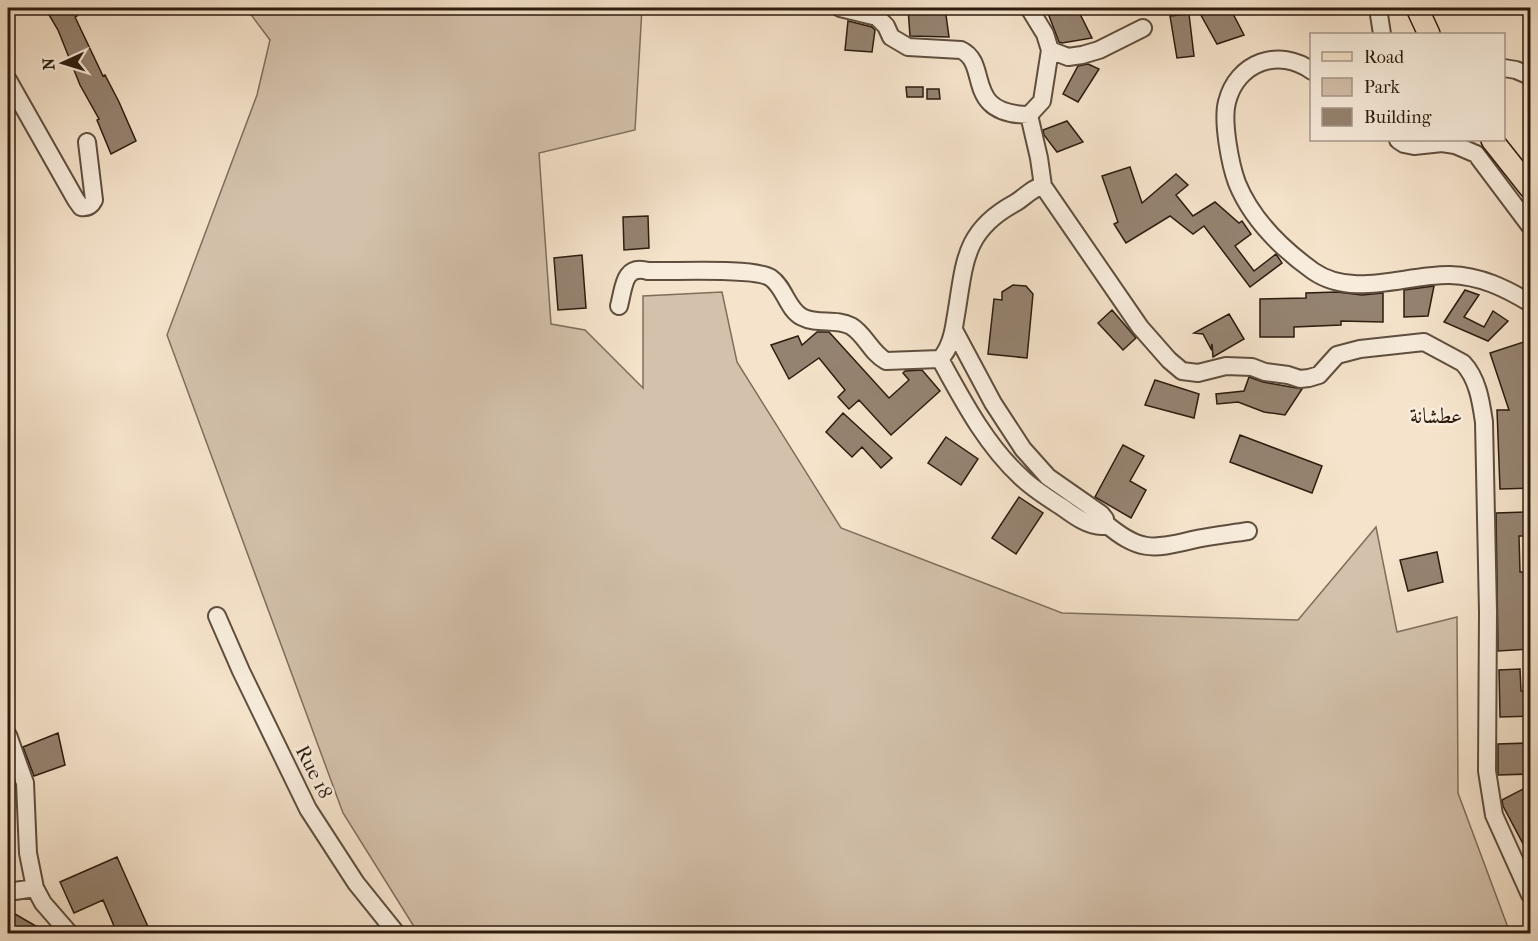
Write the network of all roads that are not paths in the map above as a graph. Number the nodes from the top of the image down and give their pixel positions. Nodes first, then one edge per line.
1 (840, 8) edge
2 (1029, 8) edge
3 (1378, 8) edge
4 (1417, 8) edge
5 (1143, 28) dead end
6 (1382, 33) edge
7 (1429, 33) edge
8 (1050, 50) junction
9 (1505, 68) edge
10 (1310, 70) edge
11 (1530, 76) edge
12 (8, 80) edge
13 (1029, 115) junction
14 (1400, 141) edge
15 (1493, 141) edge
16 (87, 142) dead end
17 (1042, 186) junction
18 (1530, 188) edge
19 (1530, 226) edge
20 (1530, 303) edge
21 (619, 306) dead end
22 (954, 330) junction
23 (940, 359) junction
24 (1105, 523) junction
25 (1248, 531) dead end
26 (217, 616) dead end
27 (8, 735) edge
28 (35, 888) junction
29 (8, 892) edge
30 (1530, 895) edge
31 (70, 933) edge
32 (397, 933) edge

1 - 13 street
2 - 8 street
3 - 6 street
4 - 7 main road
5 - 8 street
8 - 13 street
9 - 11 street
10 - 20 street
12 - 16 street
13 - 17 street
14 - 19 street
15 - 18 main road
17 - 22 street
17 - 30 street
21 - 23 street
22 - 23 street
22 - 24 street
23 - 24 street
24 - 25 street
26 - 32 street, Rue 18
27 - 28 street
28 - 29 street
28 - 31 street

